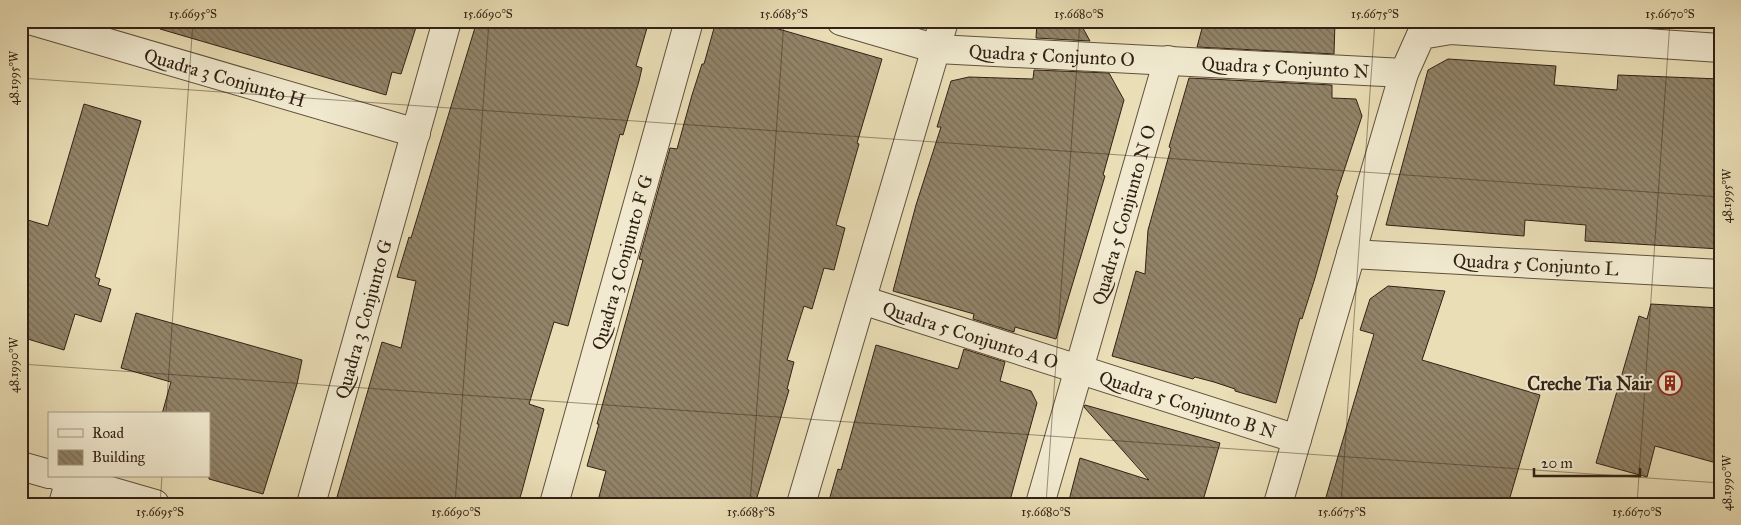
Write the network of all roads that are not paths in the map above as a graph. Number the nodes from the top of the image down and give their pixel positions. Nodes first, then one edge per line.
1 (33, 21) edge
2 (448, 21) edge
3 (689, 21) edge
4 (841, 21) edge
5 (944, 21) edge
6 (1720, 48) edge
7 (937, 49) junction
8 (1168, 60) junction
9 (1404, 73) junction
10 (416, 133) junction
11 (1351, 254) junction
12 (1720, 274) edge
13 (862, 300) junction
14 (1079, 370) junction
15 (1297, 439) junction
16 (21, 466) edge
17 (48, 478) edge
18 (49, 478) edge
19 (60, 483) edge
20 (154, 504) edge
21 (311, 504) edge
22 (554, 504) edge
23 (801, 504) edge
24 (1040, 504) edge
25 (1278, 504) edge

1 - 10 street, Quadra 3 Conjunto H
2 - 10 street, Quadra 3 Conjunto G
3 - 22 street, Quadra 3 Conjunto F G
4 - 7 street, Quadra 5 Conjunto O
5 - 7 street
6 - 9 street
7 - 8 street, Quadra 5 Conjunto O
7 - 13 street
8 - 9 street, Quadra 5 Conjunto N
8 - 14 street, Quadra 5 Conjunto N O
9 - 11 street
10 - 21 street, Quadra 3 Conjunto G
11 - 12 street, Quadra 5 Conjunto L
11 - 15 street
13 - 14 street, Quadra 5 Conjunto A O
13 - 23 street
14 - 15 street, Quadra 5 Conjunto B N
14 - 24 street, Quadra 5 Conjunto N O
15 - 25 street
16 - 17 street
18 - 19 street
19 - 20 street

